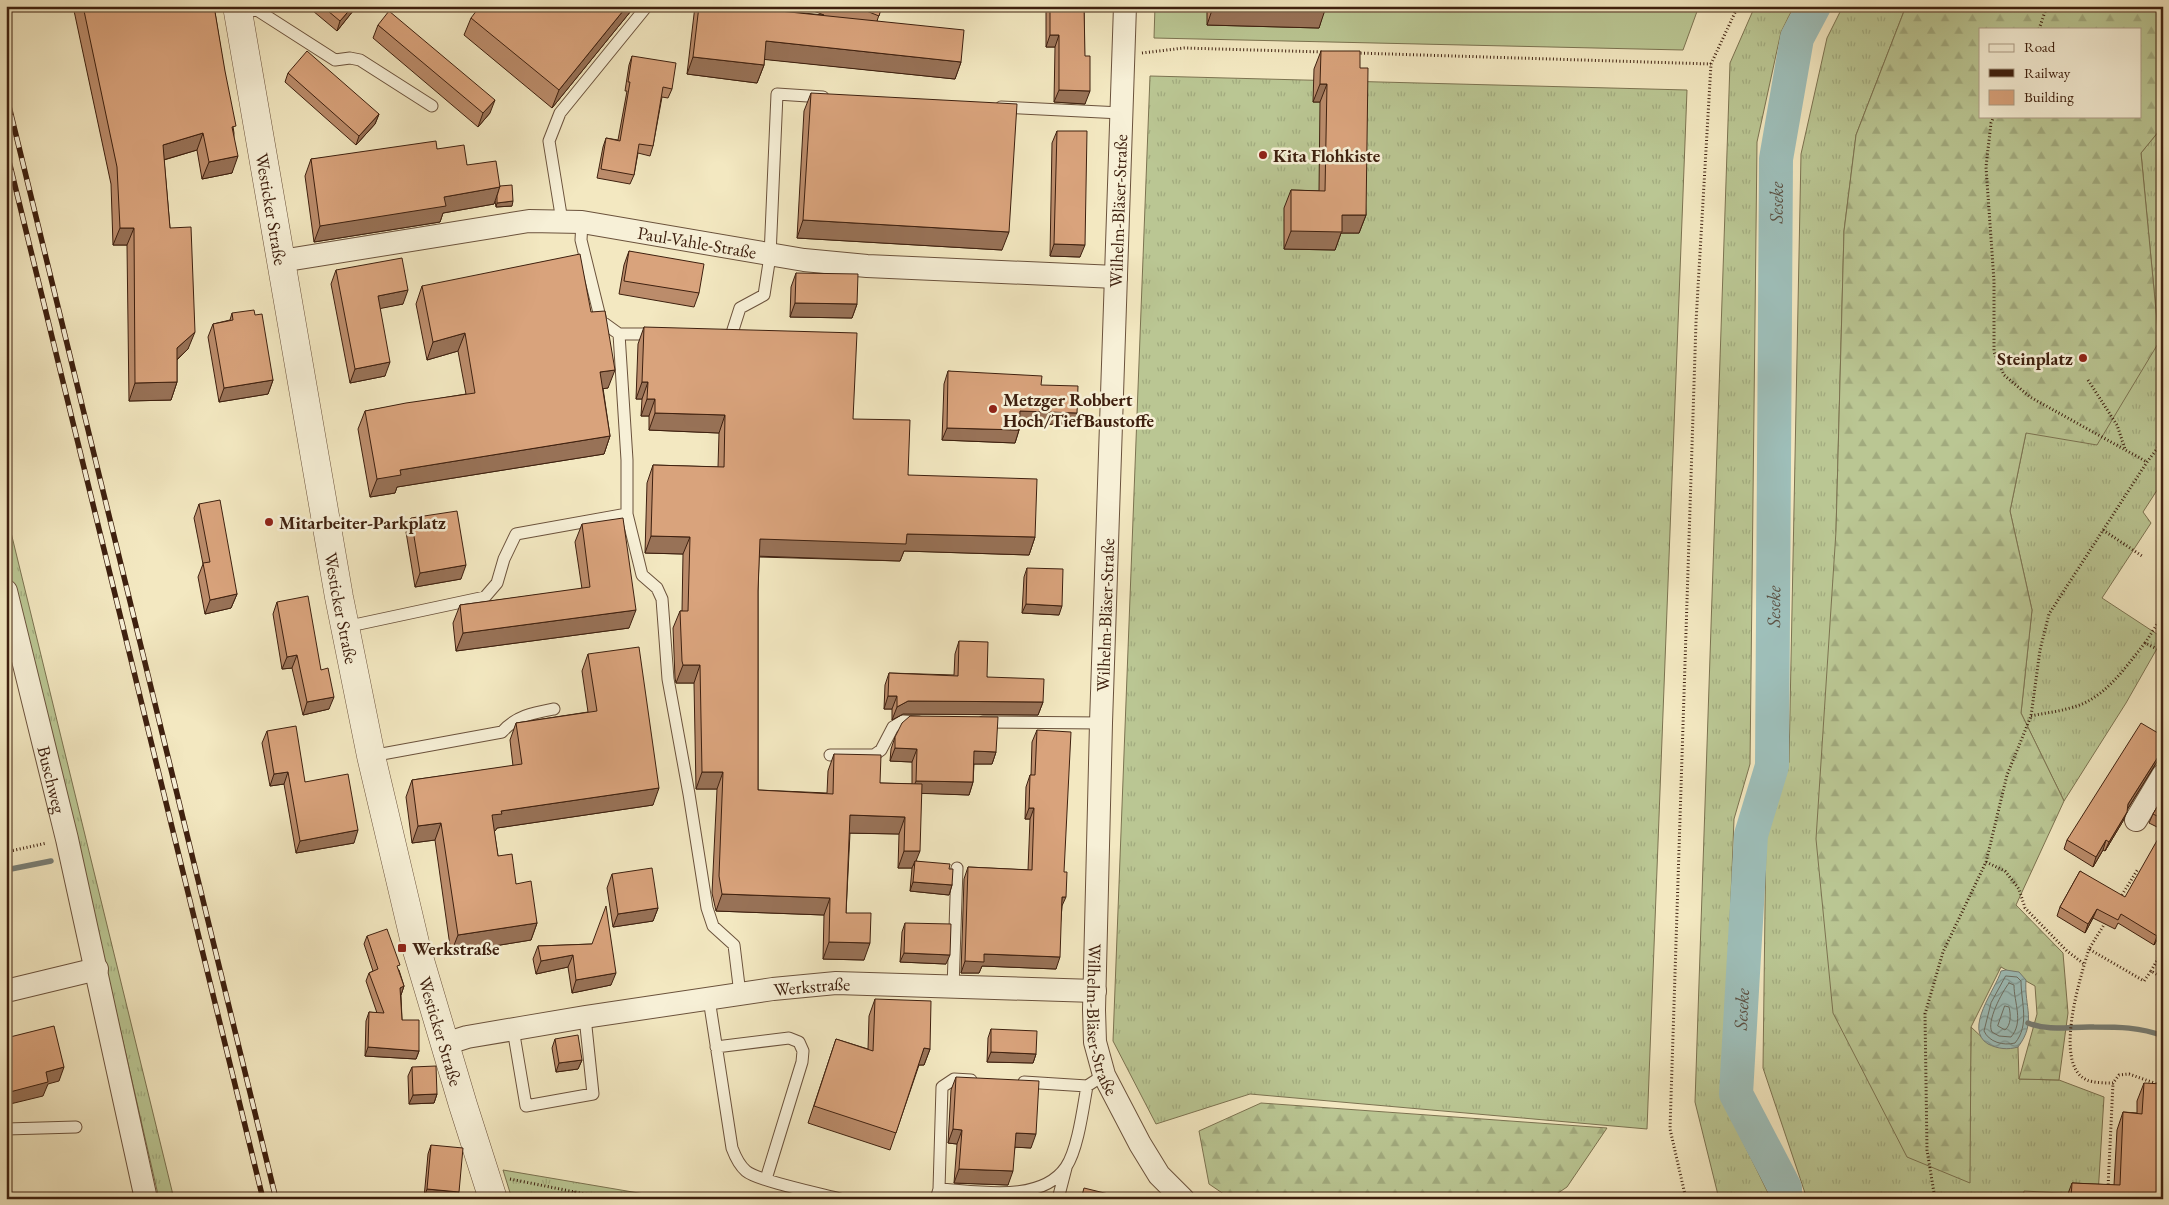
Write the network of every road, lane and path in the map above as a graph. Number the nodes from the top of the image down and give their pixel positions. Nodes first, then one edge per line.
1 (647, 6) edge
2 (1125, 6) edge
3 (1738, 6) edge
4 (2047, 6) edge
5 (237, 10) edge
6 (2039, 28) edge
7 (1323, 52) edge
8 (1353, 53) edge
9 (1124, 55) junction
10 (1711, 64) junction
11 (834, 98) edge
12 (432, 106) dead end
13 (988, 106) edge
14 (1122, 113) junction
15 (1993, 118) edge
16 (572, 222) junction
17 (770, 256) junction
18 (281, 261) junction
19 (1116, 277) junction
20 (619, 334) junction
21 (666, 335) edge
22 (712, 336) edge
23 (2088, 380) dead end
24 (2163, 441) edge
25 (2125, 450) junction
26 (2147, 462) junction
27 (627, 514) junction
28 (2103, 530) junction
29 (2142, 556) dead end
30 (6, 591) edge
31 (2163, 615) edge
32 (345, 627) junction
33 (2145, 643) junction
34 (2163, 652) edge
35 (554, 709) dead end
36 (2031, 716) junction
37 (929, 722) edge
38 (973, 722) edge
39 (1101, 723) junction
40 (830, 755) dead end
41 (371, 756) junction
42 (2163, 775) edge
43 (2136, 820) dead end
44 (67, 839) junction
45 (6, 852) edge
46 (1986, 862) junction
47 (957, 868) dead end
48 (2138, 869) dead end
49 (2118, 901) edge
50 (2108, 917) edge
51 (2089, 949) junction
52 (2163, 950) edge
53 (2084, 964) junction
54 (96, 969) junction
55 (2151, 971) junction
56 (2163, 978) edge
57 (953, 988) junction
58 (6, 991) edge
59 (1095, 991) junction
60 (740, 994) junction
61 (709, 999) junction
62 (585, 1018) junction
63 (513, 1029) junction
64 (445, 1044) junction
65 (716, 1047) junction
66 (981, 1080) edge
67 (1096, 1080) junction
68 (1008, 1082) edge
69 (2113, 1083) junction
70 (2163, 1086) edge
71 (76, 1127) dead end
72 (6, 1129) edge
73 (1066, 1166) junction
74 (766, 1179) junction
75 (490, 1190) edge
76 (575, 1192) junction
77 (938, 1194) edge
78 (2108, 1198) edge
79 (146, 1199) edge
80 (566, 1199) edge
81 (610, 1199) edge
82 (840, 1199) edge
83 (1058, 1199) edge
84 (1184, 1199) edge
85 (1686, 1199) edge
86 (1935, 1199) edge

1 - 16 lane
2 - 9 street, Wilhelm-Bläser-Straße
3 - 10 path
4 - 6 path
5 - 12 lane
5 - 18 street, Westicker Straße
7 - 9 path
8 - 10 path
9 - 14 street, Wilhelm-Bläser-Straße
10 - 85 path
11 - 17 lane
13 - 14 lane
14 - 19 street, Wilhelm-Bläser-Straße
15 - 25 path
16 - 17 street, Paul-Vahle-Straße
16 - 18 street, Paul-Vahle-Straße
16 - 20 lane
17 - 19 street, Paul-Vahle-Straße
17 - 22 lane
18 - 32 street, Westicker Straße
19 - 39 street, Wilhelm-Bläser-Straße
20 - 21 lane
20 - 27 lane
23 - 25 path
24 - 26 path
25 - 26 path
26 - 28 path
27 - 32 lane
27 - 60 lane
28 - 29 path
28 - 36 path
30 - 44 street, Buschweg
31 - 33 path
32 - 41 street, Westicker Straße
33 - 34 path
33 - 36 path
35 - 41 lane
36 - 46 path
37 - 40 lane
38 - 39 lane
39 - 59 street, Wilhelm-Bläser-Straße
41 - 64 street, Westicker Straße
42 - 43 street
44 - 45 path
44 - 54 street, Buschweg
46 - 53 path
46 - 86 path
47 - 57 lane
48 - 49 path
50 - 51 path
51 - 53 path
51 - 55 path
52 - 55 path
53 - 69 path
54 - 58 street
54 - 79 street, Buschweg
55 - 56 path
57 - 59 street, Werkstraße
57 - 60 street, Werkstraße
59 - 67 street, Wilhelm-Bläser-Straße
60 - 61 street, Werkstraße
61 - 62 street, Werkstraße
61 - 65 lane
62 - 63 street, Werkstraße
62 - 63 lane
63 - 64 street, Werkstraße
64 - 75 street, Westicker Straße
65 - 74 lane
65 - 74 lane
66 - 77 lane
67 - 68 lane
67 - 73 lane
67 - 84 street, Wilhelm-Bläser-Straße
69 - 70 path
69 - 78 path
71 - 72 lane
73 - 77 lane
73 - 83 lane
74 - 82 lane
75 - 76 path
76 - 80 path
76 - 81 path

